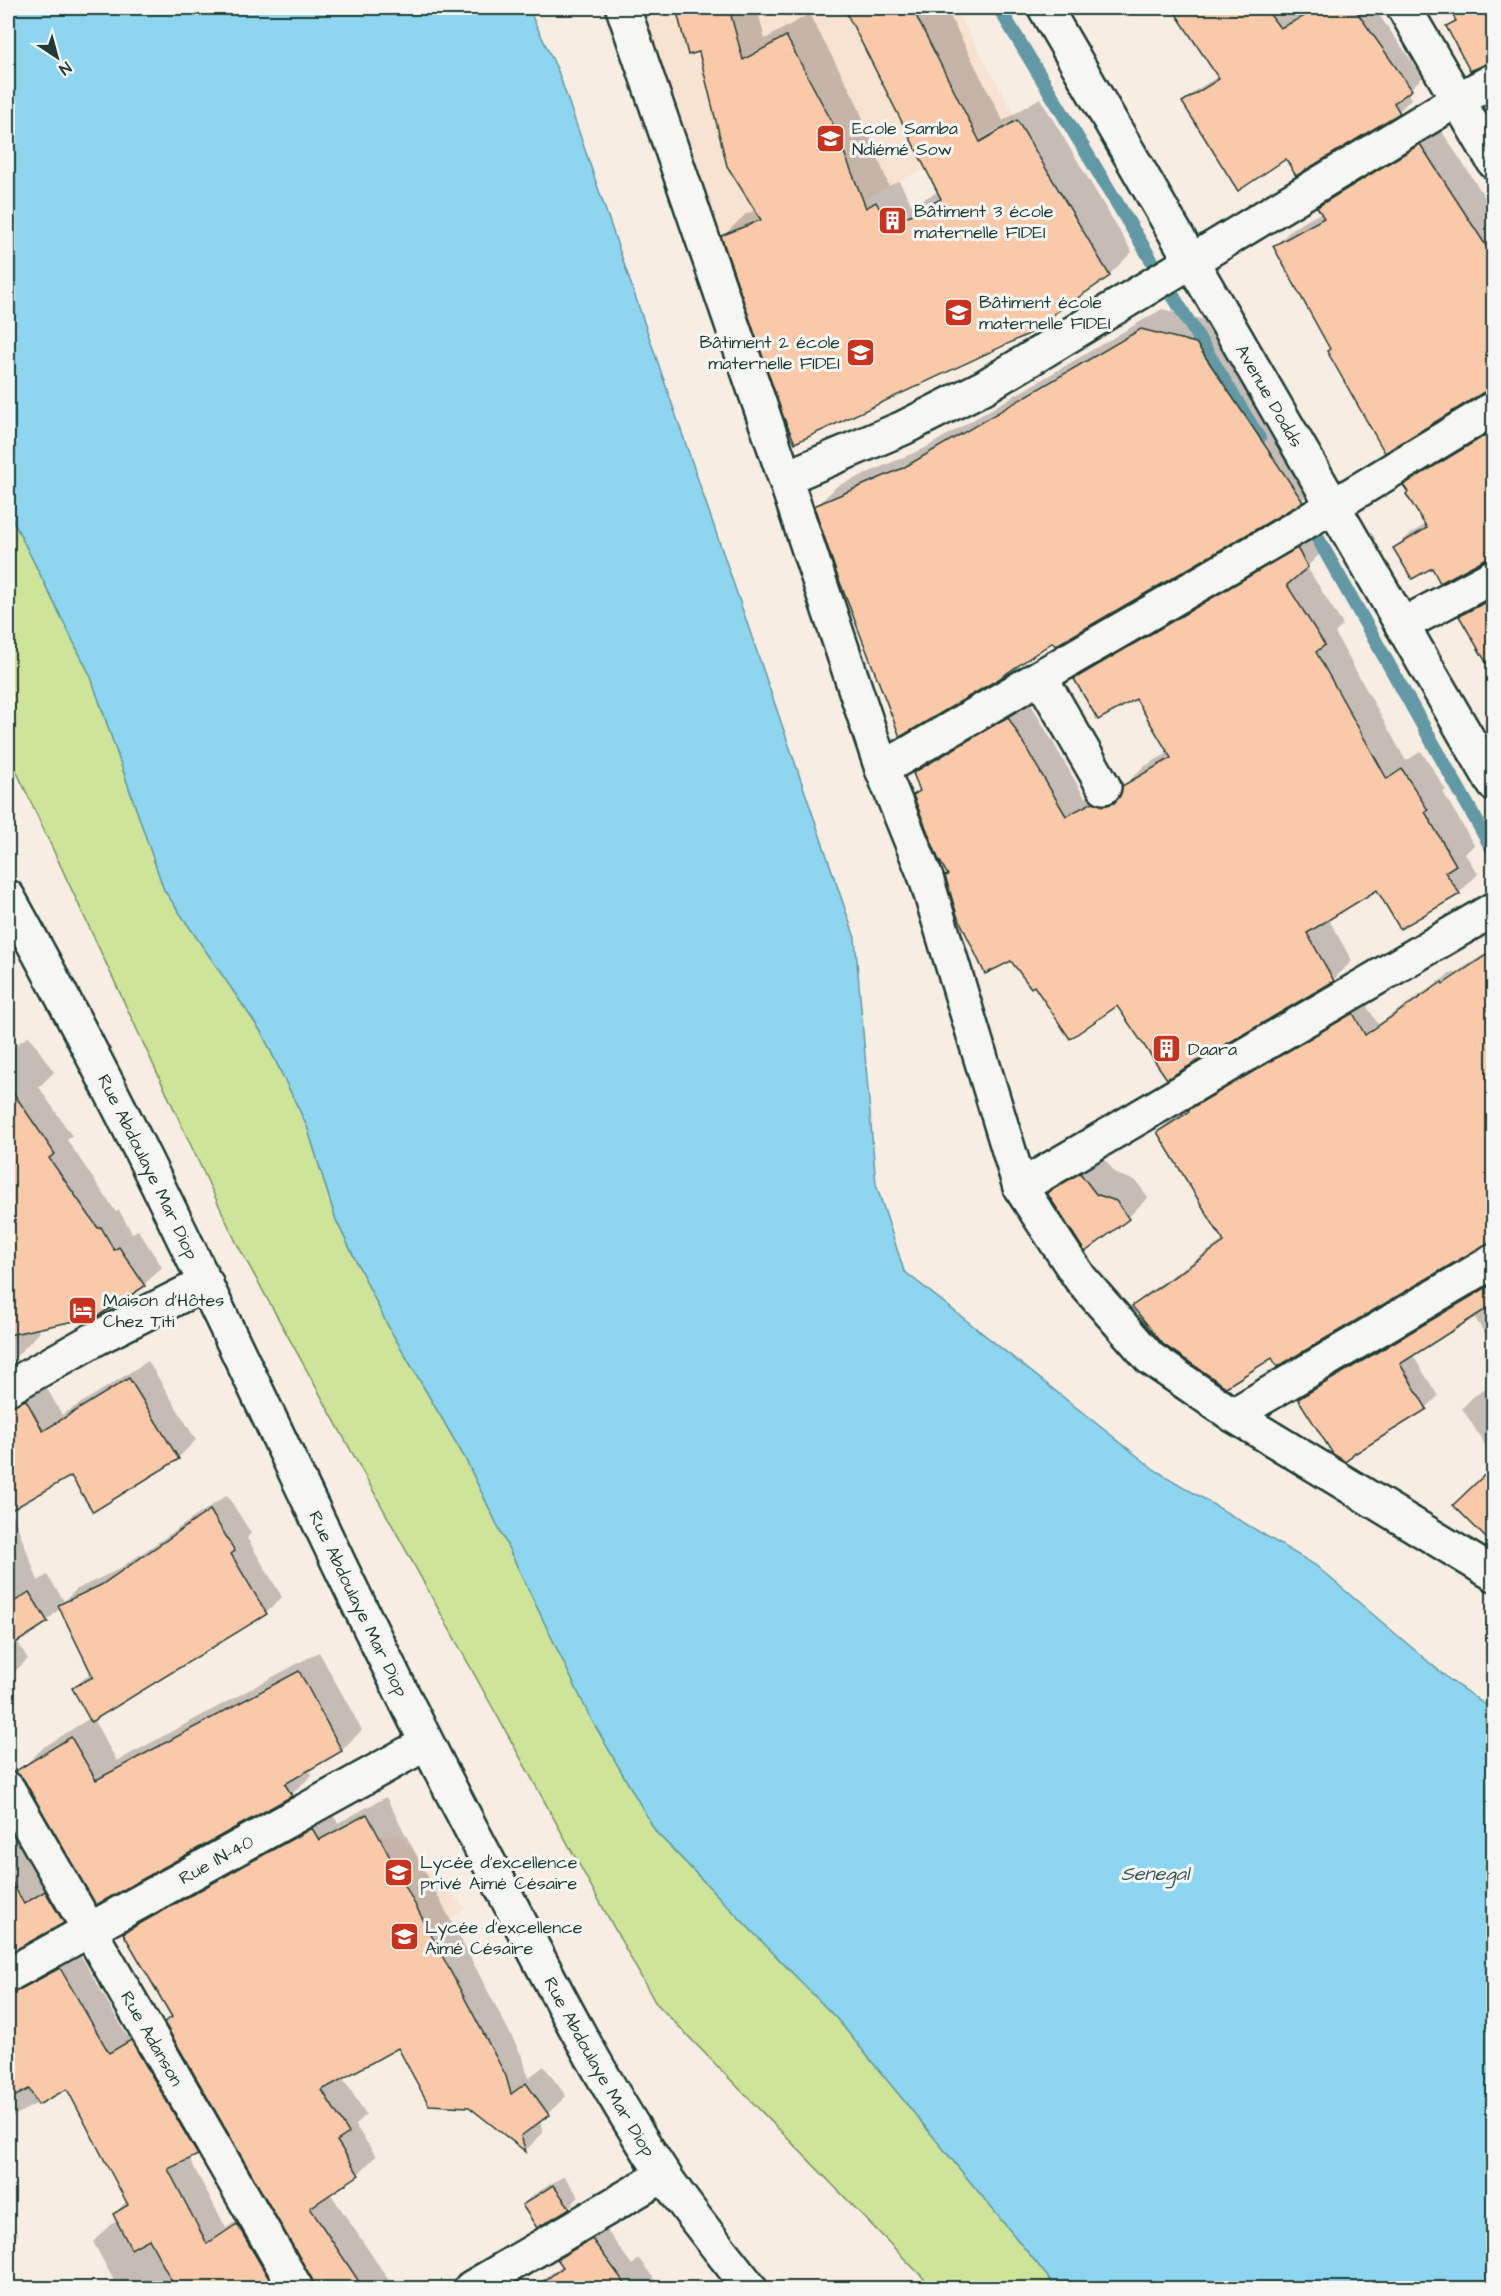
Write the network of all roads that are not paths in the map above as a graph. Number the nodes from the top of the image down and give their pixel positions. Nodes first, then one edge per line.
1 (623, 8) edge
2 (1045, 8) edge
3 (1404, 8) edge
4 (1494, 80) edge
5 (1457, 100) junction
6 (1494, 162) edge
7 (1192, 262) junction
8 (1494, 408) edge
9 (785, 478) junction
10 (1333, 506) junction
11 (1494, 576) edge
12 (1402, 625) junction
13 (1041, 678) junction
14 (882, 769) junction
15 (1494, 784) edge
16 (1104, 787) dead end
17 (8, 897) edge
18 (1494, 909) edge
19 (1020, 1187) junction
20 (1494, 1261) edge
21 (206, 1284) junction
22 (8, 1388) edge
23 (1233, 1415) junction
24 (1494, 1574) edge
25 (425, 1744) junction
26 (8, 1789) edge
27 (90, 1931) junction
28 (8, 1975) edge
29 (664, 2175) junction
30 (296, 2289) edge
31 (471, 2289) edge
32 (750, 2289) edge

1 - 9 street
2 - 7 street, Avenue Dodds
3 - 5 street
4 - 5 street
5 - 6 street
5 - 7 street
7 - 9 street
7 - 10 street, Avenue Dodds
8 - 10 street
9 - 14 street
10 - 12 street, Avenue Dodds
10 - 13 street
11 - 12 street
12 - 15 street, Avenue Dodds
13 - 14 street
13 - 16 street
14 - 19 street
17 - 21 street, Rue Abdoulaye Mar Diop
18 - 19 street
19 - 23 street
20 - 23 street
21 - 22 street
21 - 25 street, Rue Abdoulaye Mar Diop
23 - 24 street
25 - 27 street, Rue IN-40
25 - 29 street, Rue Abdoulaye Mar Diop
26 - 27 street, Rue Adanson
27 - 28 street, Rue IN-40
27 - 30 street, Rue Adanson
29 - 31 street
29 - 32 street, Rue Abdoulaye Mar Diop

